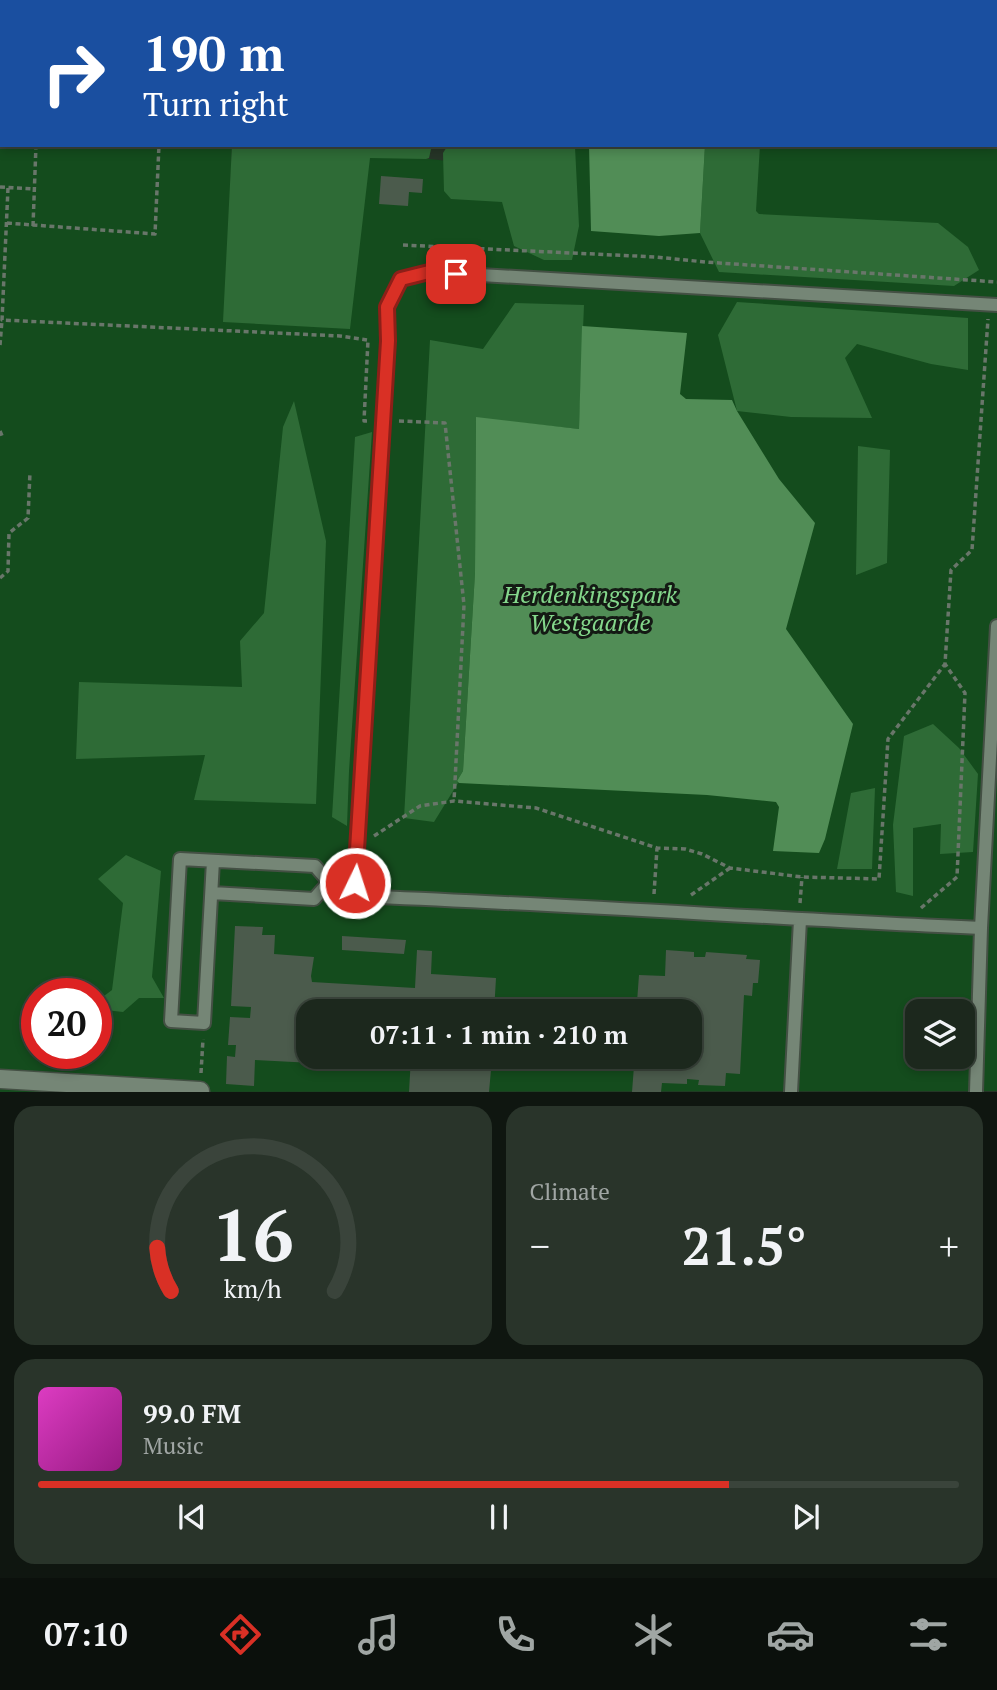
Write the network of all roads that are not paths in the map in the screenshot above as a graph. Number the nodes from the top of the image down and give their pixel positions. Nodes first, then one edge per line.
1 (993, 304) edge
2 (997, 626) edge
3 (213, 861) junction
4 (329, 882) junction
5 (355, 883) junction
6 (212, 893) junction
7 (800, 919) junction
8 (981, 928) junction
9 (0, 1080) edge
10 (200, 1091) edge
11 (791, 1091) edge
12 (976, 1091) edge

1 - 5 lane
2 - 8 lane
3 - 4 lane
3 - 6 lane
3 - 6 lane
4 - 5 lane
4 - 6 lane
5 - 7 lane
7 - 8 lane
7 - 11 lane
8 - 12 lane
9 - 10 street

